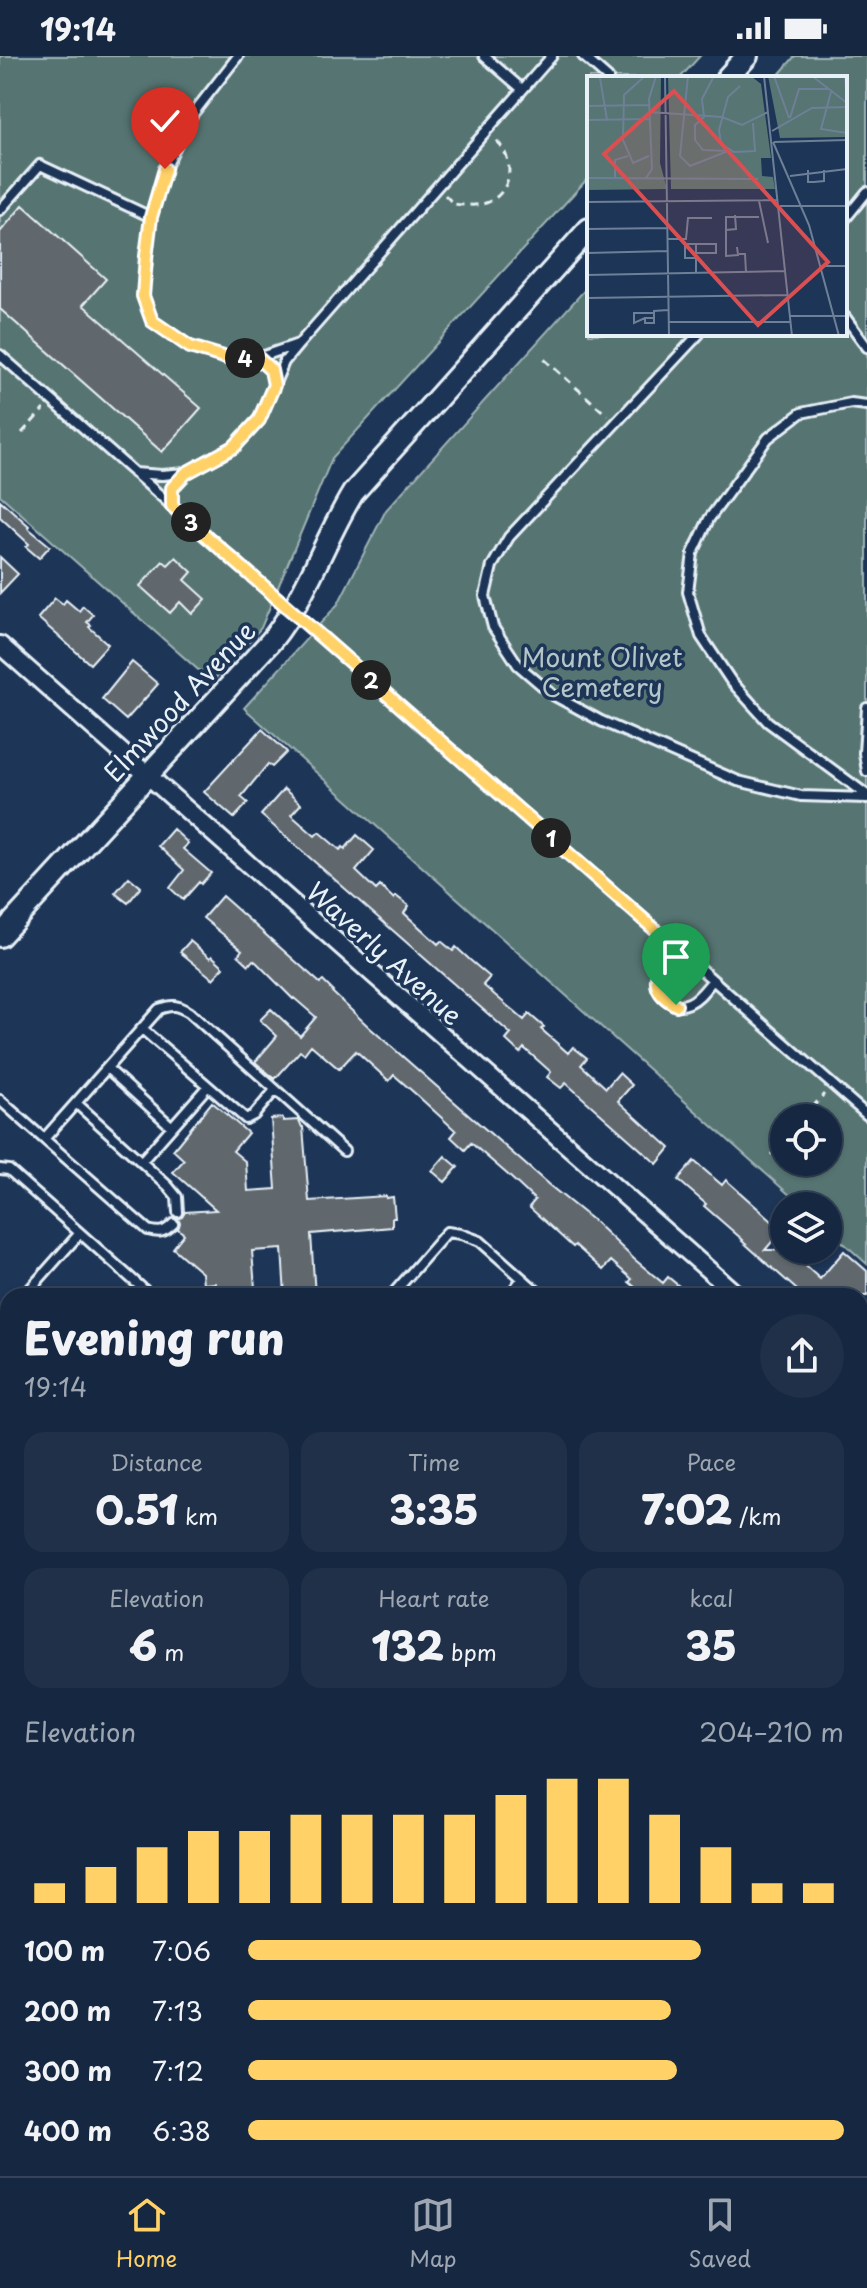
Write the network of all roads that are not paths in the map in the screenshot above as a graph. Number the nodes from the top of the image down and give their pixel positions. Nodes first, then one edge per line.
1 (238, 56) edge
2 (484, 56) edge
3 (552, 56) edge
4 (583, 56) edge
5 (747, 56) edge
6 (606, 76) edge
7 (729, 76) edge
8 (522, 89) junction
9 (867, 192) edge
10 (0, 210) edge
11 (151, 217) junction
12 (847, 217) edge
13 (587, 231) edge
14 (847, 320) edge
15 (697, 336) edge
16 (299, 344) junction
17 (867, 347) edge
18 (0, 355) edge
19 (258, 358) junction
20 (274, 385) junction
21 (867, 405) edge
22 (133, 473) junction
23 (186, 473) junction
24 (172, 506) junction
25 (293, 612) junction
26 (0, 645) edge
27 (867, 708) edge
28 (867, 771) edge
29 (147, 774) junction
30 (867, 797) edge
31 (0, 936) edge
32 (676, 948) junction
33 (713, 980) junction
34 (142, 1029) junction
35 (107, 1068) junction
36 (208, 1086) junction
37 (275, 1090) junction
38 (0, 1100) edge
39 (76, 1103) junction
40 (867, 1115) edge
41 (172, 1127) junction
42 (44, 1139) junction
43 (344, 1151) dead end
44 (141, 1162) junction
45 (0, 1169) edge
46 (178, 1212) dead end
47 (173, 1224) dead end
48 (80, 1233) junction
49 (522, 1279) junction
50 (31, 1288) edge
51 (142, 1288) edge
52 (398, 1288) edge
53 (515, 1288) edge
54 (533, 1288) edge
55 (729, 1288) edge

1 - 11 lane
2 - 8 lane
3 - 8 lane
4 - 6 lane
5 - 7 street
8 - 16 lane
9 - 12 lane
10 - 11 lane
11 - 19 lane
13 - 25 street, Elmwood Avenue
14 - 17 lane
15 - 30 lane
16 - 19 lane
16 - 20 lane
18 - 22 lane
19 - 20 lane
20 - 23 lane
21 - 30 lane
22 - 23 lane
22 - 24 lane
23 - 24 lane
24 - 25 lane
25 - 29 street, Elmwood Avenue
25 - 32 lane
26 - 29 street, Waverly Avenue
27 - 28 lane
29 - 31 street, Elmwood Avenue
29 - 55 street, Waverly Avenue
32 - 33 lane
32 - 33 lane
33 - 40 lane
34 - 35 lane
34 - 36 lane
34 - 37 lane
35 - 39 lane
35 - 41 lane
36 - 37 lane
36 - 41 lane
37 - 43 lane
38 - 42 lane
39 - 42 lane
39 - 44 lane
41 - 44 lane
42 - 47 lane
44 - 46 lane
45 - 48 lane
48 - 50 lane
48 - 51 lane
49 - 52 lane
49 - 53 lane
49 - 54 lane

